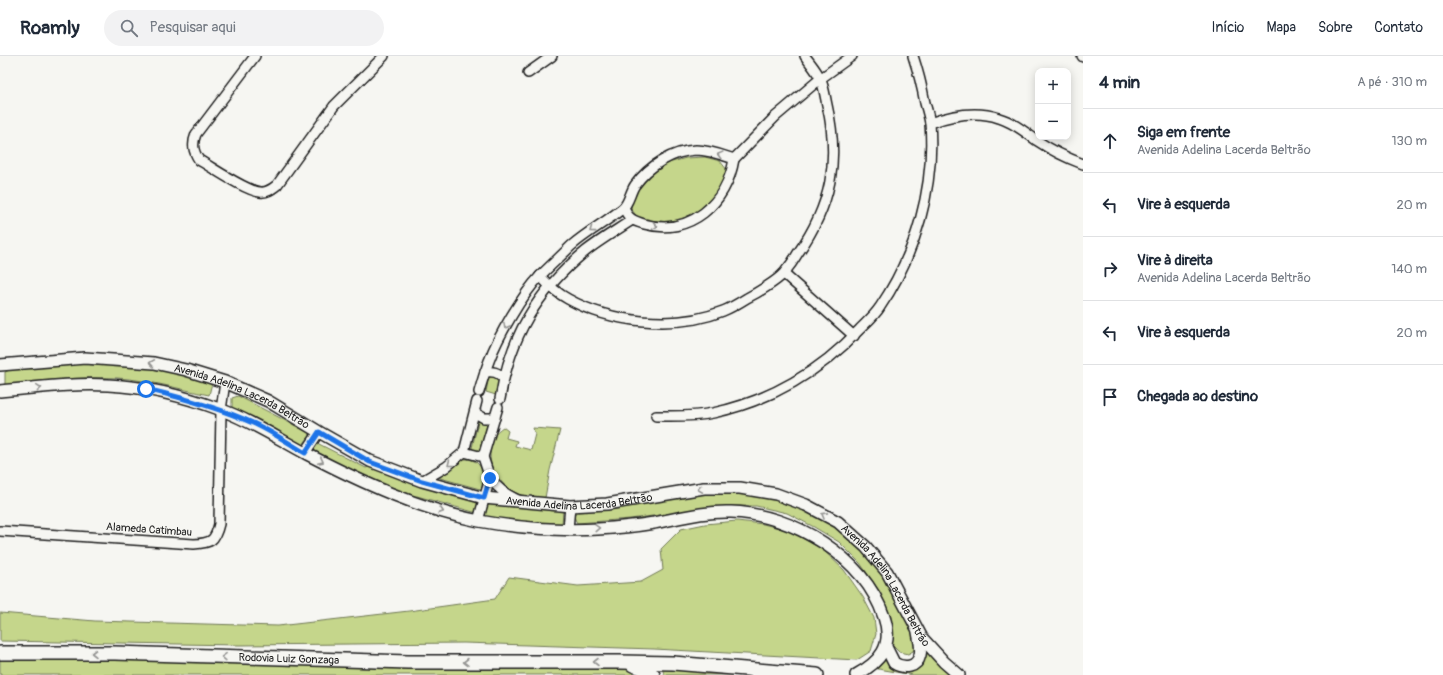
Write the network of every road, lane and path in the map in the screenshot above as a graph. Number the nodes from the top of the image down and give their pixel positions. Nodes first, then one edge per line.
1 (255, 56) edge
2 (384, 56) edge
3 (552, 56) edge
4 (805, 56) edge
5 (852, 56) edge
6 (913, 56) edge
7 (528, 72) dead end
8 (820, 78) junction
9 (930, 123) junction
10 (734, 159) junction
11 (1083, 164) edge
12 (624, 208) junction
13 (632, 220) junction
14 (784, 274) junction
15 (540, 276) junction
16 (550, 287) junction
17 (854, 336) junction
18 (0, 365) edge
19 (485, 372) junction
20 (503, 378) junction
21 (225, 382) junction
22 (0, 391) edge
23 (221, 410) junction
24 (475, 413) junction
25 (656, 416) dead end
26 (495, 418) junction
27 (319, 432) junction
28 (464, 452) junction
29 (305, 453) junction
30 (483, 457) junction
31 (490, 478) junction
32 (422, 481) junction
33 (484, 498) junction
34 (525, 502) junction
35 (570, 506) junction
36 (478, 521) junction
37 (568, 529) junction
38 (0, 531) edge
39 (917, 630) junction
40 (886, 647) junction
41 (0, 653) edge
42 (620, 662) junction
43 (653, 675) edge
44 (817, 675) edge
45 (856, 675) edge
46 (959, 675) edge

1 - 2 street
3 - 7 street
4 - 8 street
5 - 8 street
6 - 9 street
8 - 10 street
8 - 14 street
9 - 11 street
9 - 17 street
10 -> 12 street
13 -> 10 street
12 - 13 street
12 -> 15 street
13 - 16 street
14 - 16 street
14 - 17 street
15 - 16 street
15 -> 19 street
16 - 20 street
17 - 25 street
21 -> 18 main road, Avenida Adelina Lacerda Beltrão
19 - 20 street
19 - 24 street
20 - 26 street
21 - 23 street
21 - 27 main road, Avenida Adelina Lacerda Beltrão
22 -> 23 main road, Avenida Adelina Lacerda Beltrão
23 - 29 main road, Avenida Adelina Lacerda Beltrão
23 - 38 street, Alameda Catimbau
24 - 26 street
24 - 28 street
26 - 30 street
27 - 29 street
27 - 32 main road, Avenida Adelina Lacerda Beltrão
28 - 30 street
28 -> 32 street
29 -> 36 main road, Avenida Adelina Lacerda Beltrão
30 - 31 street
31 - 33 street
31 - 34 street
32 - 33 main road, Avenida Adelina Lacerda Beltrão
33 - 34 main road, Avenida Adelina Lacerda Beltrão
33 - 36 street
34 - 35 main road, Avenida Adelina Lacerda Beltrão
35 - 37 street
39 -> 35 main road, Avenida Adelina Lacerda Beltrão
36 - 37 main road, Avenida Adelina Lacerda Beltrão
37 -> 40 main road, Avenida Adelina Lacerda Beltrão
39 - 40 main road
39 - 46 main road, Avenida Adelina Lacerda Beltrão
40 - 45 main road
42 -> 41 highway, Rodovia Luiz Gonzaga
42 - 43 highway
42 - 44 highway, Rodovia Luiz Gonzaga

